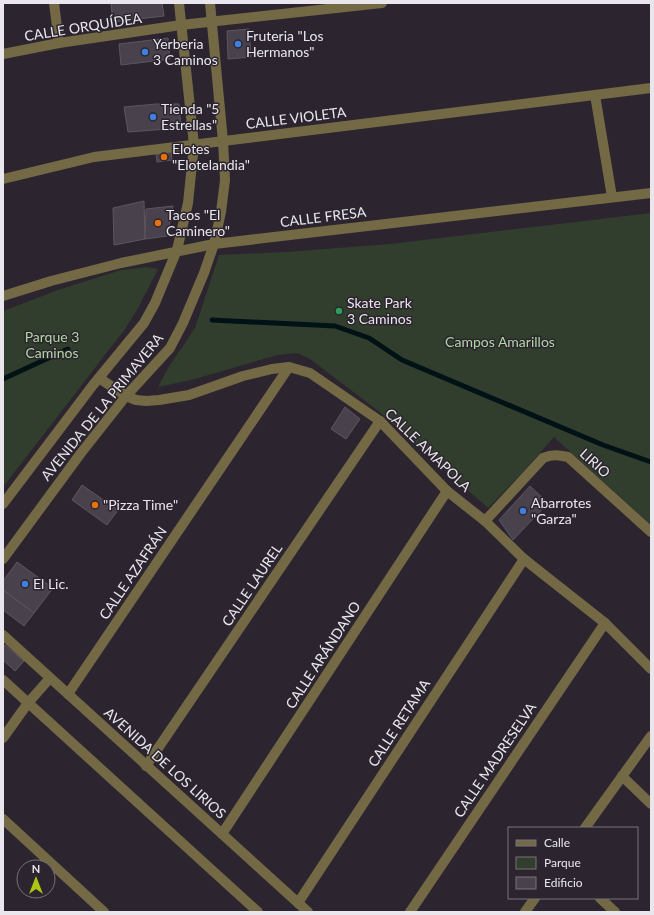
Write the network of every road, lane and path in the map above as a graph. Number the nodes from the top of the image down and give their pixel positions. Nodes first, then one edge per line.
1 (54, 3) edge
2 (179, 3) edge
3 (210, 3) edge
4 (382, 3) edge
5 (330, 6) edge
6 (212, 21) junction
7 (182, 25) junction
8 (59, 44) junction
9 (3, 54) edge
10 (651, 88) edge
11 (595, 95) junction
12 (223, 141) junction
13 (194, 145) junction
14 (3, 179) edge
15 (651, 193) edge
16 (612, 197) junction
17 (214, 244) junction
18 (177, 250) junction
19 (3, 296) edge
20 (289, 367) junction
21 (99, 378) junction
22 (126, 396) junction
23 (380, 421) junction
24 (447, 492) junction
25 (3, 504) edge
26 (485, 521) junction
27 (651, 532) edge
28 (3, 559) edge
29 (524, 559) junction
30 (604, 623) junction
31 (3, 635) edge
32 (651, 669) edge
33 (50, 678) junction
34 (3, 680) edge
35 (68, 694) junction
36 (28, 703) junction
37 (651, 736) edge
38 (3, 738) edge
39 (146, 766) junction
40 (622, 776) junction
41 (651, 804) edge
42 (3, 818) edge
43 (586, 827) edge
44 (222, 834) junction
45 (534, 899) edge
46 (601, 899) edge
47 (298, 903) junction
48 (104, 912) edge
49 (258, 912) edge
50 (308, 912) edge
51 (410, 912) edge
52 (525, 912) edge
53 (615, 912) edge

1 - 8 street
2 - 7 street, AVENIDA DE LA PRIMAVERA
3 - 6 street, AVENIDA DE LA PRIMAVERA
4 - 5 street, CALLE ORQUÍDEA
5 - 6 street, CALLE ORQUÍDEA
6 - 7 street, CALLE ORQUÍDEA
6 - 12 street, AVENIDA DE LA PRIMAVERA
7 - 8 street, CALLE ORQUÍDEA
7 - 13 street, AVENIDA DE LA PRIMAVERA
8 - 9 street, CALLE ORQUÍDEA
10 - 11 street, CALLE VIOLETA
11 - 12 street, CALLE VIOLETA
11 - 16 street
12 - 13 street, CALLE VIOLETA
12 - 17 street, AVENIDA DE LA PRIMAVERA
13 - 14 street, CALLE VIOLETA
13 - 18 street, AVENIDA DE LA PRIMAVERA
15 - 16 street, CALLE FRESA
16 - 17 street, CALLE FRESA
17 - 18 street, CALLE FRESA
17 - 22 street, AVENIDA DE LA PRIMAVERA
18 - 19 street, CALLE FRESA
18 - 21 street, AVENIDA DE LA PRIMAVERA
20 - 22 street, CALLE AMAPOLA
20 - 23 street, CALLE AMAPOLA
20 - 35 street, CALLE AZAFRÁN
21 - 22 street, CALLE AMAPOLA
21 - 25 street, AVENIDA DE LA PRIMAVERA
22 - 28 street, AVENIDA DE LA PRIMAVERA
23 - 24 street, CALLE AMAPOLA
23 - 39 street, CALLE LAUREL
24 - 26 street, CALLE AMAPOLA
24 - 44 street, CALLE ARÁNDANO
26 - 27 street, LIRIO
26 - 29 street, CALLE AMAPOLA
29 - 30 street, CALLE AMAPOLA
29 - 47 street, CALLE RETAMA
30 - 32 street, CALLE AMAPOLA
30 - 51 street, CALLE MADRESELVA
31 - 33 street, AVENIDA DE LOS LIRIOS
33 - 35 street, AVENIDA DE LOS LIRIOS
33 - 36 street
34 - 36 street
35 - 39 street, AVENIDA DE LOS LIRIOS
36 - 38 street
36 - 49 street
37 - 40 street
39 - 44 street, AVENIDA DE LOS LIRIOS
40 - 41 street
40 - 43 street
42 - 48 street
44 - 47 street, AVENIDA DE LOS LIRIOS
45 - 52 street
46 - 53 street
47 - 50 street, AVENIDA DE LOS LIRIOS

